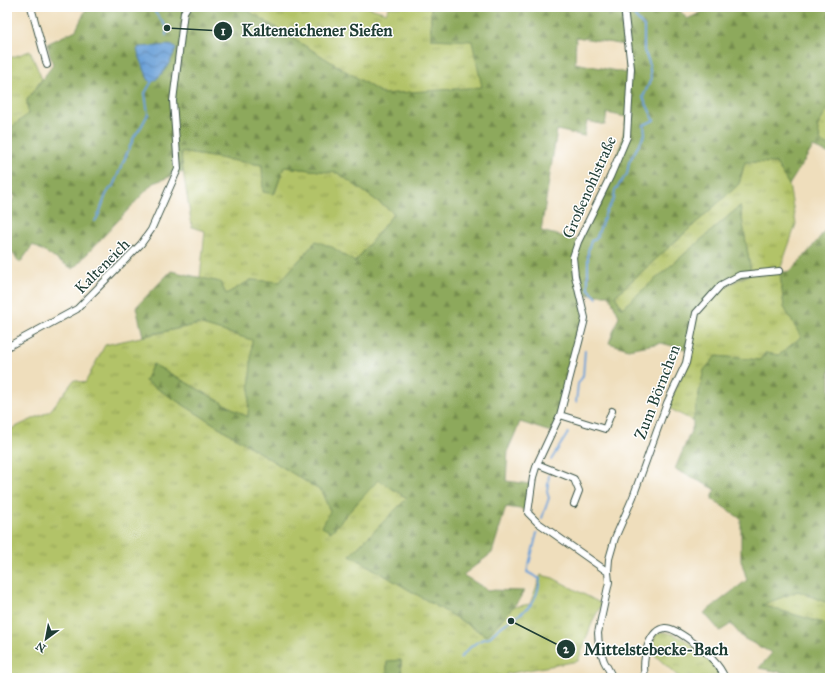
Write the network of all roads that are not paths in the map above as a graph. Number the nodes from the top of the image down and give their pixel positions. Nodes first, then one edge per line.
1 (31, 7) edge
2 (186, 7) edge
3 (624, 7) edge
4 (47, 65) dead end
5 (779, 271) dead end
6 (7, 347) edge
7 (612, 411) dead end
8 (560, 415) junction
9 (537, 464) junction
10 (574, 504) dead end
11 (608, 572) junction
12 (613, 678) edge
13 (645, 678) edge
14 (725, 678) edge

1 - 4 street
2 - 6 street, Kalteneich
3 - 8 street, Großenohlstraße
5 - 11 street, Zum Börnchen
7 - 8 street
8 - 9 street
9 - 10 street
9 - 11 street
11 - 12 street, Zum Börnchen
13 - 14 street

